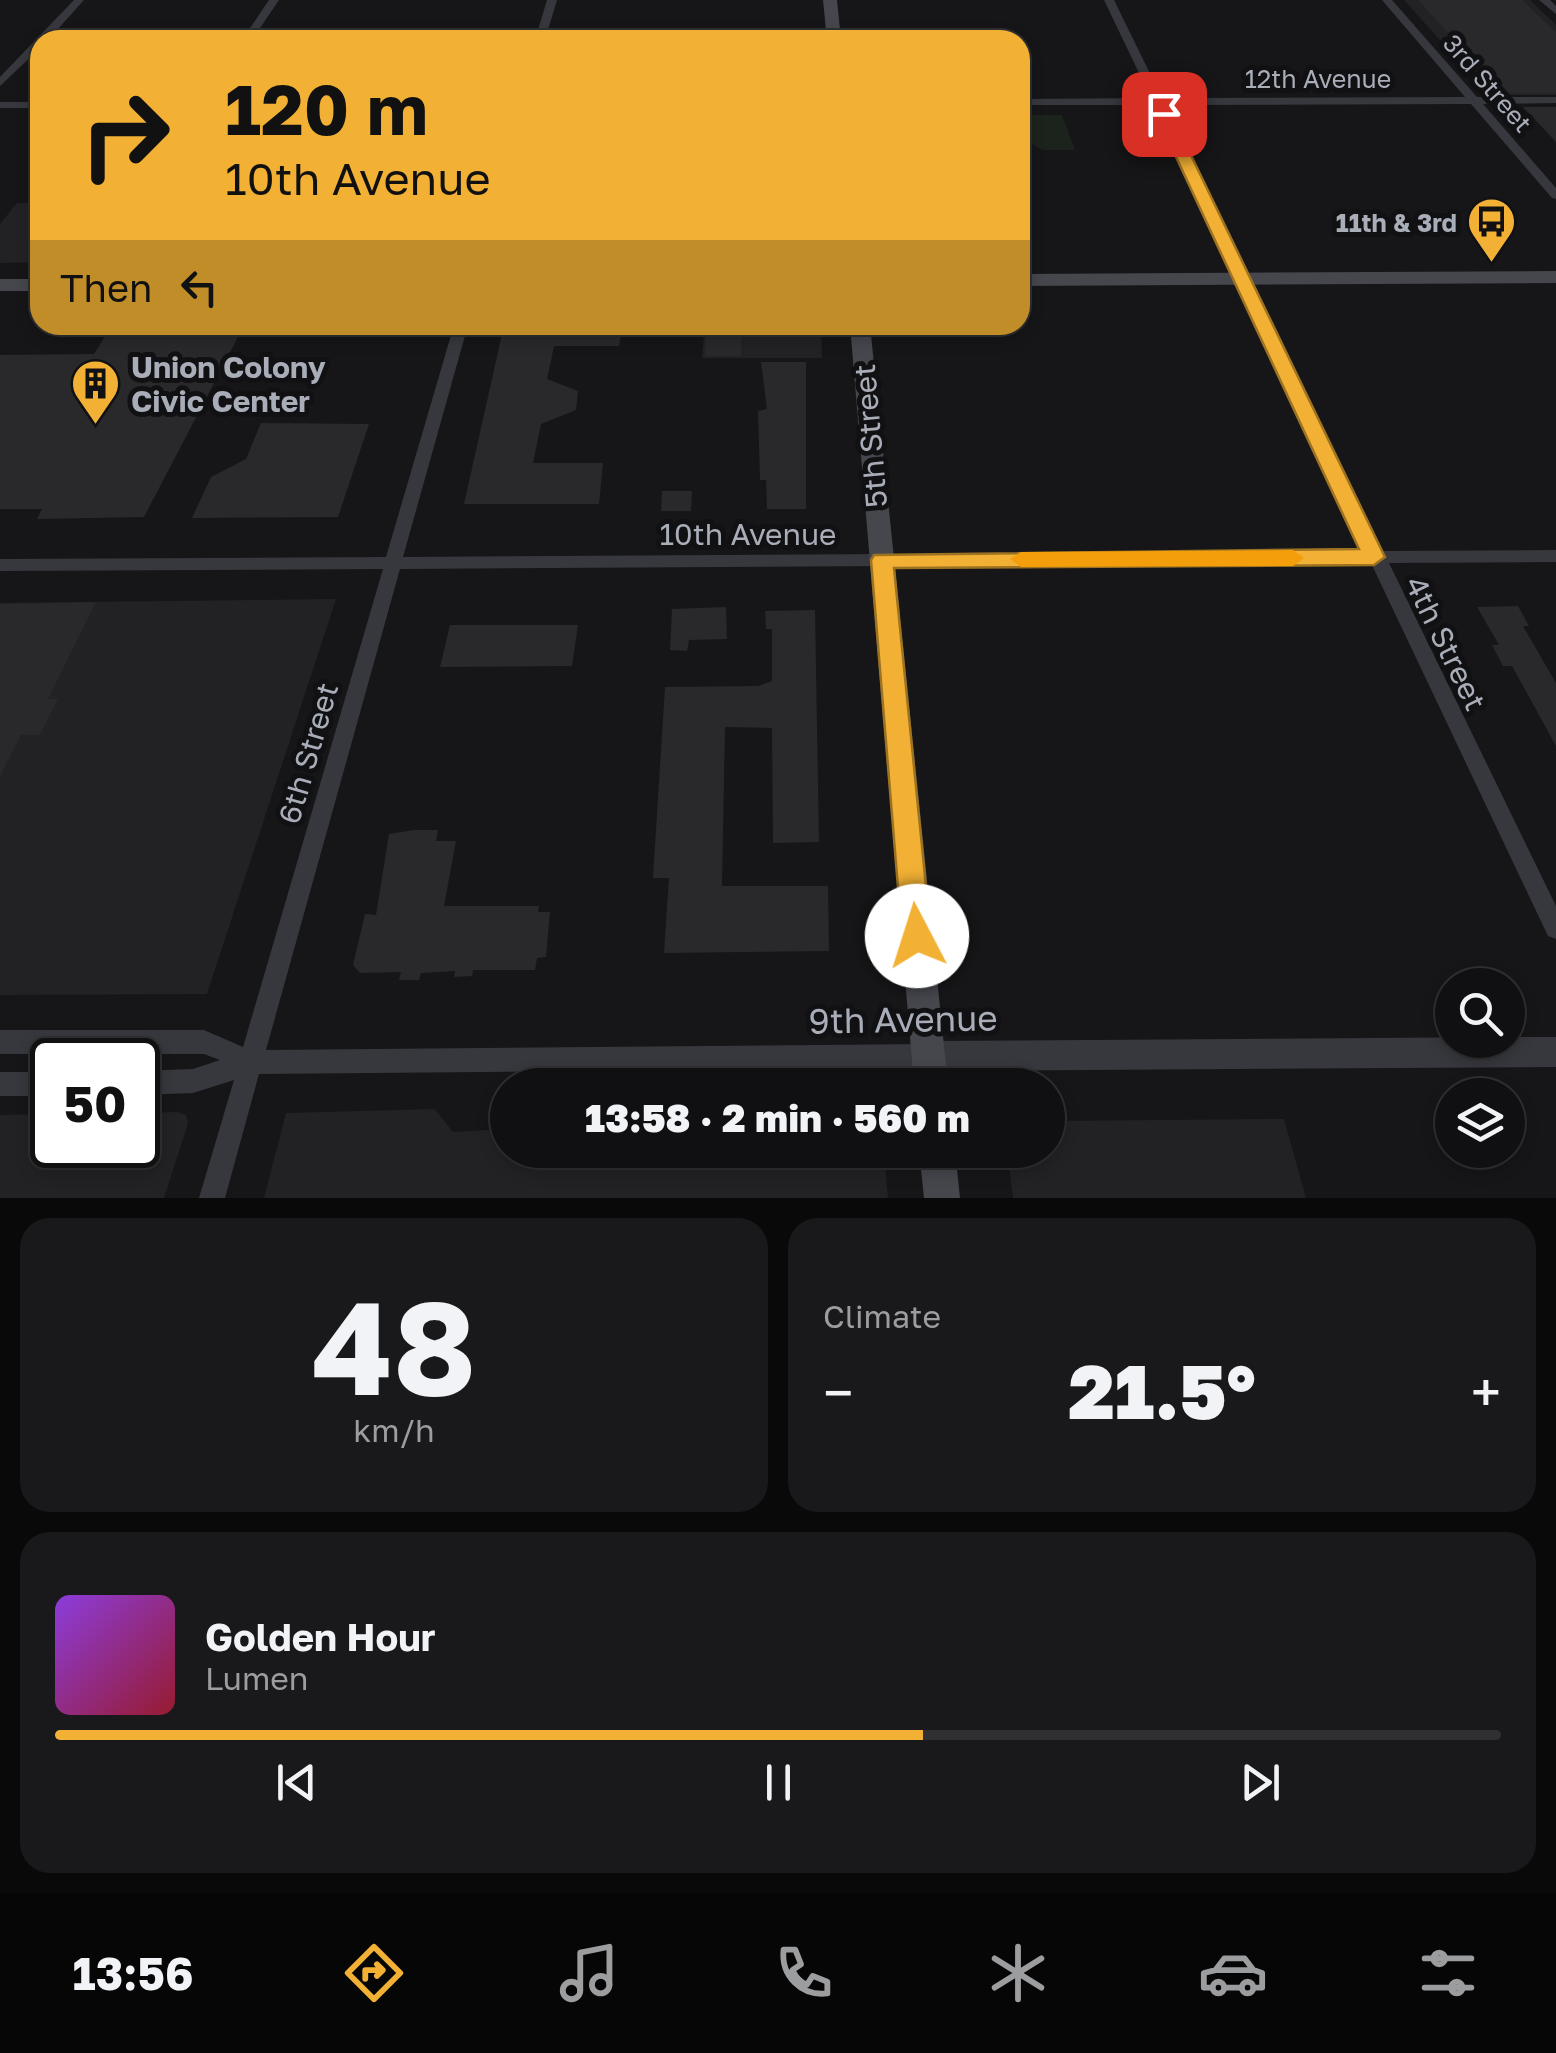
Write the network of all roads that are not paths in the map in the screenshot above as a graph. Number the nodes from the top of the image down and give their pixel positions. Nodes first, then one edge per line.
1 (80, 0) edge
2 (274, 0) edge
3 (552, 0) edge
4 (830, 0) edge
5 (1109, 0) edge
6 (1387, 0) edge
7 (1544, 0) edge
8 (1556, 11) edge
9 (51, 30) edge
10 (253, 30) edge
11 (543, 30) edge
12 (833, 30) edge
13 (30, 52) edge
14 (0, 83) edge
15 (1473, 100) junction
16 (1556, 100) edge
17 (1157, 101) junction
18 (1030, 102) edge
19 (0, 105) edge
20 (30, 105) edge
21 (1556, 194) edge
22 (1556, 277) edge
23 (1243, 279) junction
24 (1030, 280) edge
25 (0, 285) edge
26 (30, 285) edge
27 (458, 335) edge
28 (861, 335) edge
29 (1556, 556) edge
30 (1374, 557) junction
31 (882, 560) junction
32 (393, 563) junction
33 (0, 565) edge
34 (1556, 930) edge
35 (0, 1042) edge
36 (1556, 1052) edge
37 (252, 1062) junction
38 (760, 1068) edge
39 (929, 1068) edge
40 (999, 1068) edge
41 (160, 1082) edge
42 (0, 1084) edge
43 (30, 1084) edge
44 (939, 1168) edge
45 (212, 1198) edge
46 (942, 1198) edge

1 - 9 street
2 - 10 street
3 - 11 street
4 - 12 main road
5 - 17 street, 4th Street
6 - 15 street, 3rd Street
7 - 8 street
13 - 14 street
15 - 16 street, 12th Avenue
15 - 17 street, 12th Avenue
15 - 21 street, 3rd Street
17 - 18 street, 12th Avenue
17 - 23 street, 4th Street
19 - 20 street
22 - 23 main road
23 - 24 main road
23 - 30 street, 4th Street
25 - 26 main road
27 - 32 street, 6th Street
28 - 31 main road, 5th Street
29 - 30 street, 10th Avenue
30 - 31 street, 10th Avenue
30 - 34 street, 4th Street
31 - 32 street, 10th Avenue
31 - 39 main road, 5th Street
32 - 33 street, 10th Avenue
32 - 37 street, 6th Street
35 - 37 street, 9th Avenue
36 - 40 street, 9th Avenue
37 - 38 street, 9th Avenue
37 - 41 street, 9th Avenue
37 - 45 street, 6th Street
42 - 43 street
44 - 46 main road

